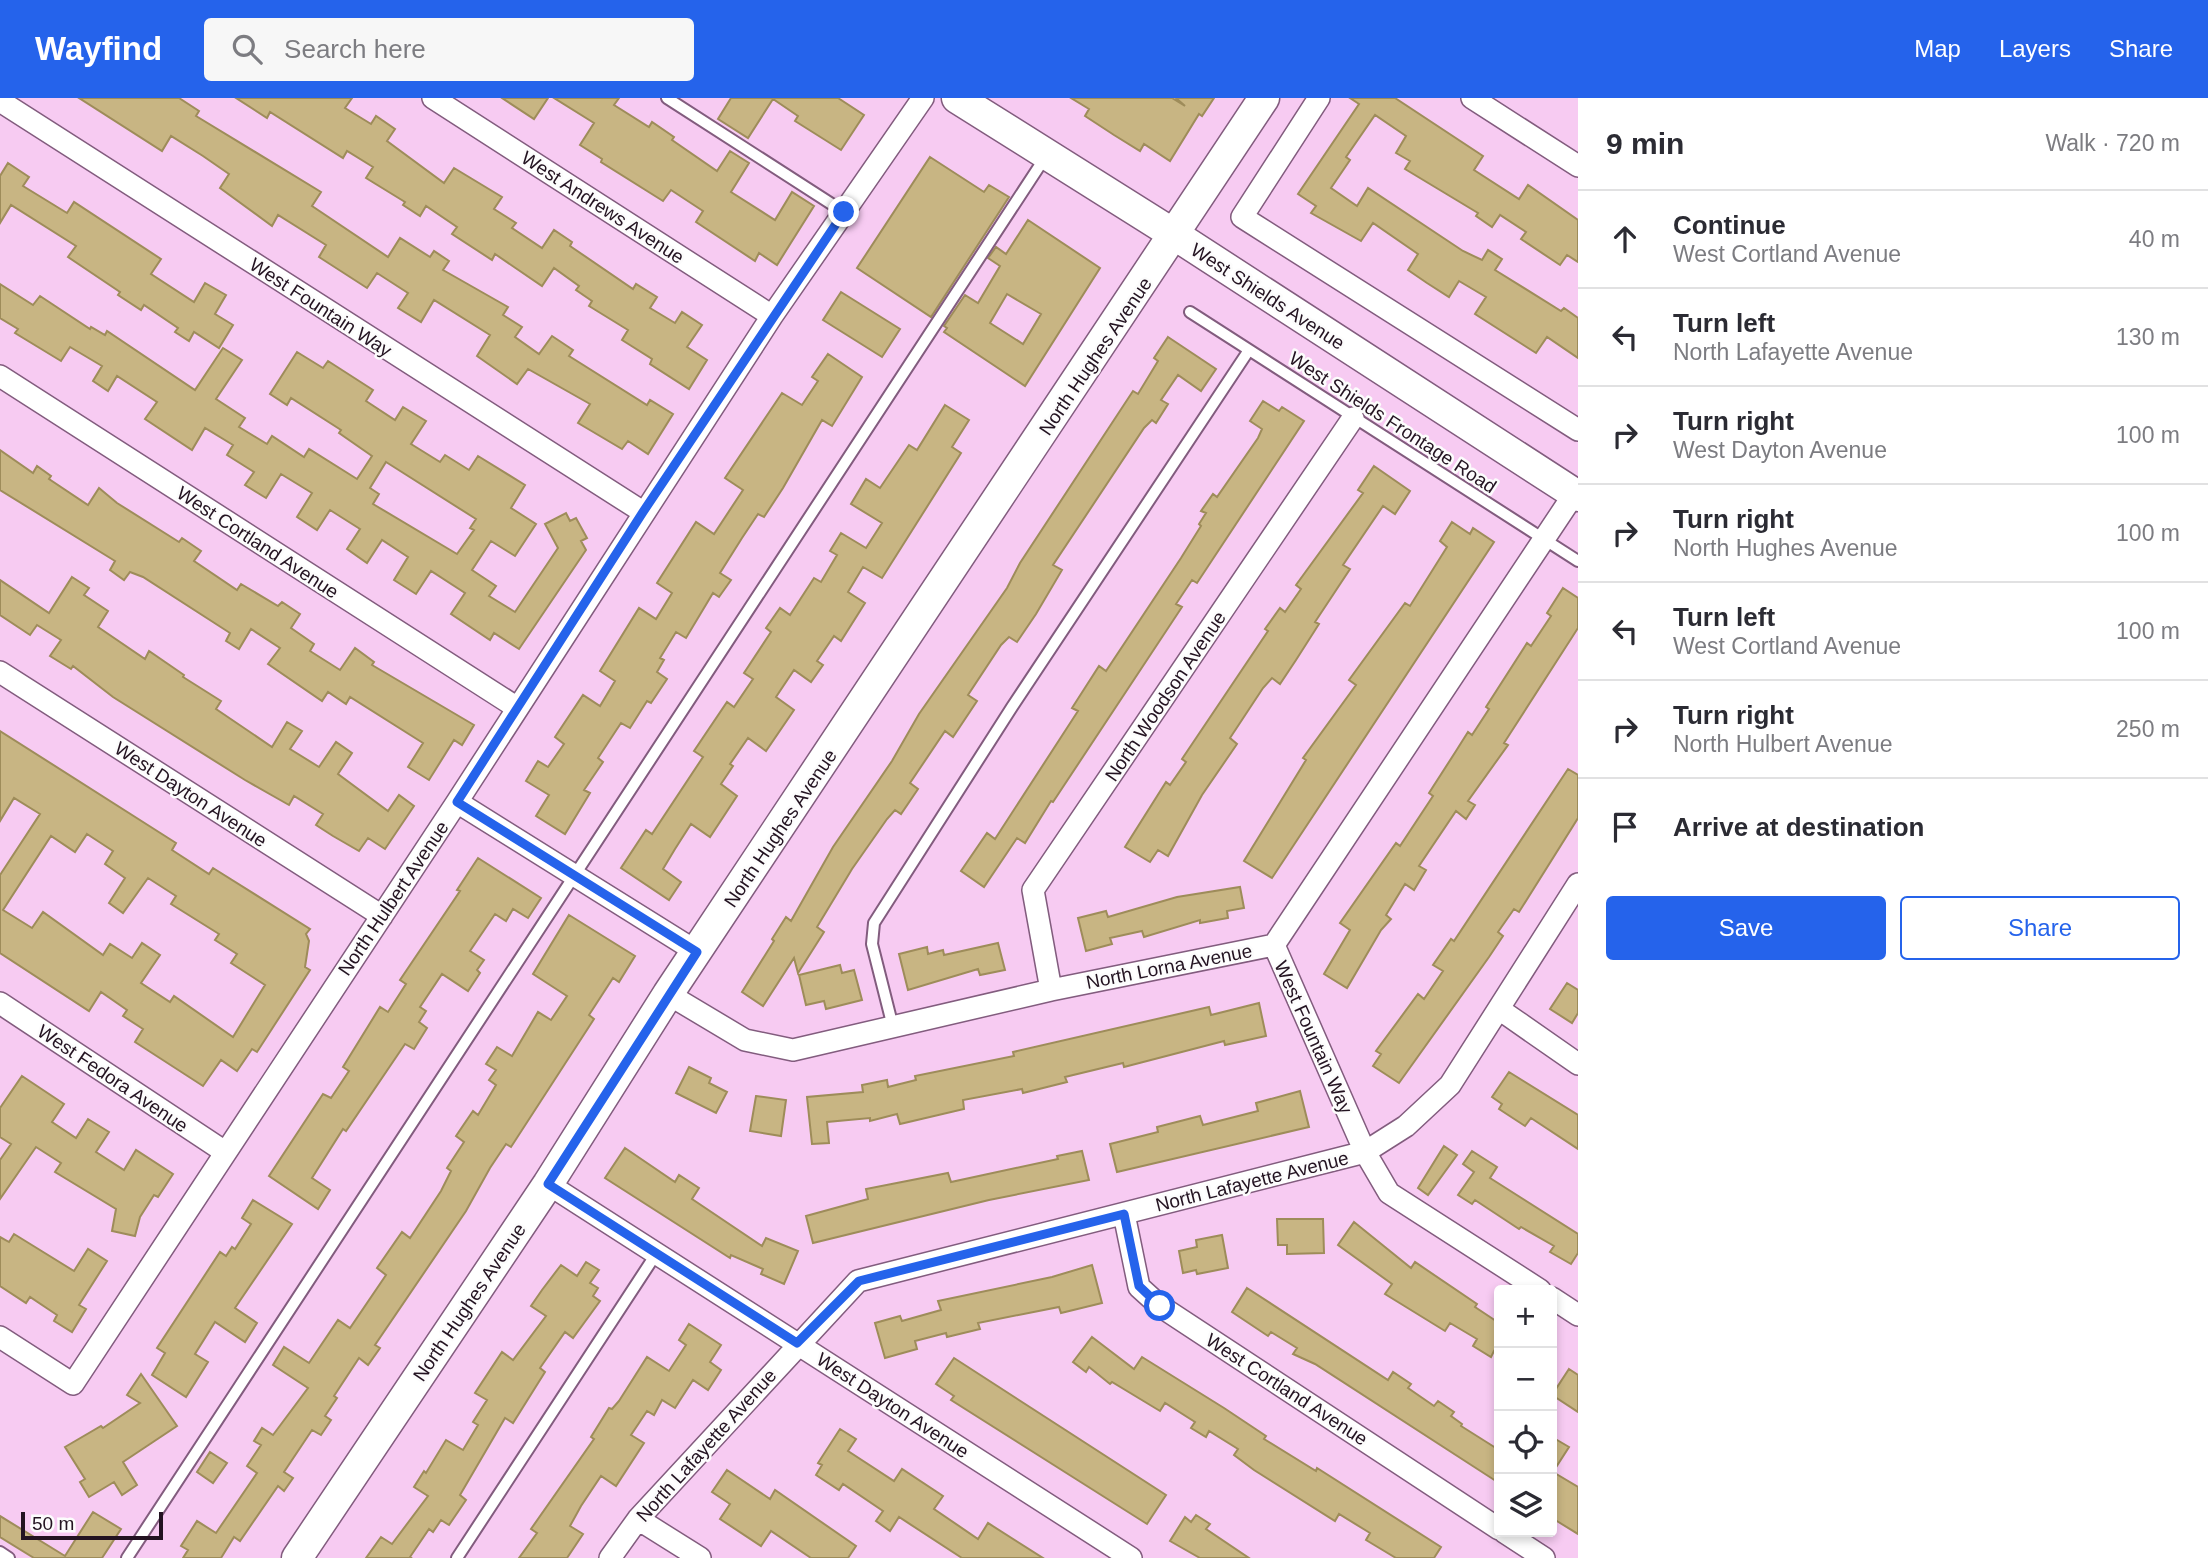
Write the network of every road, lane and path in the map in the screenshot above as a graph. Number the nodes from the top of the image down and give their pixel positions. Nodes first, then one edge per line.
1 (433, 98) edge
2 (667, 98) edge
3 (923, 98) edge
4 (957, 98) edge
5 (1264, 98) edge
6 (1319, 98) edge
7 (1472, 98) edge
8 (0, 101) edge
9 (1046, 156) junction
10 (1578, 166) edge
11 (844, 212) junction
12 (1175, 235) junction
13 (1190, 312) dead end
14 (772, 316) junction
15 (1249, 350) junction
16 (0, 376) edge
17 (1353, 418) junction
18 (1578, 430) edge
19 (1576, 495) edge
20 (643, 512) junction
21 (1542, 538) junction
22 (1578, 561) edge
23 (0, 672) edge
24 (516, 707) junction
25 (457, 802) junction
26 (575, 876) junction
27 (1578, 884) edge
28 (382, 916) junction
29 (1273, 945) junction
30 (697, 952) junction
31 (1051, 989) junction
32 (668, 994) junction
33 (0, 1003) edge
34 (1499, 1009) junction
35 (892, 1027) junction
36 (1578, 1064) edge
37 (225, 1152) junction
38 (1365, 1152) junction
39 (548, 1184) junction
40 (1124, 1214) junction
41 (656, 1254) junction
42 (1532, 1285) edge
43 (1557, 1301) edge
44 (1578, 1315) edge
45 (0, 1337) edge
46 (797, 1343) junction
47 (638, 1519) junction
48 (1494, 1525) edge
49 (1512, 1537) edge
50 (0, 1552) edge
51 (9, 1558) edge
52 (127, 1558) edge
53 (297, 1558) edge
54 (457, 1558) edge
55 (610, 1558) edge
56 (700, 1558) edge
57 (1131, 1558) edge
58 (1544, 1558) edge

1 - 14 street, West Andrews Avenue
2 - 11 lane
3 - 11 street, North Hulbert Avenue
4 - 9 street, West Shields Avenue
5 - 12 street, North Hughes Avenue
6 - 18 street
7 - 10 street
8 - 20 street, West Fountain Way
9 - 12 street, West Shields Avenue
9 - 26 lane
11 - 14 street, North Hulbert Avenue
12 - 19 street, West Shields Avenue
12 - 30 street, North Hughes Avenue
13 - 15 lane, West Shields Frontage Road
14 - 20 street, North Hulbert Avenue
15 - 17 lane, West Shields Frontage Road
15 - 35 lane
16 - 24 street, West Cortland Avenue
17 - 21 lane, West Shields Frontage Road
17 - 31 street, North Woodson Avenue
19 - 21 street, North Lorna Avenue
20 - 24 street, North Hulbert Avenue
21 - 22 lane, West Shields Frontage Road
21 - 29 street, North Lorna Avenue
23 - 28 street, West Dayton Avenue
24 - 25 street, North Hulbert Avenue
25 - 26 street
25 - 28 street, North Hulbert Avenue
26 - 30 street
26 - 52 lane
27 - 34 street, North Lafayette Avenue
28 - 37 street, North Hulbert Avenue
29 - 31 street, North Lorna Avenue
29 - 38 street, West Fountain Way
30 - 32 street, North Hughes Avenue
31 - 35 street, North Lorna Avenue
32 - 35 street, North Lorna Avenue
32 - 39 street, North Hughes Avenue
33 - 37 street, West Fedora Avenue
34 - 36 street
34 - 38 street, North Lafayette Avenue
37 - 45 street, North Hulbert Avenue
38 - 40 street, North Lafayette Avenue
38 - 42 street, West Fountain Way
39 - 41 street, West Dayton Avenue
39 - 53 street, North Hughes Avenue
40 - 46 street, North Lafayette Avenue
40 - 48 street, West Cortland Avenue
41 - 46 street, West Dayton Avenue
41 - 54 lane
43 - 44 street
46 - 47 street, North Lafayette Avenue
46 - 57 street, West Dayton Avenue
47 - 55 street, North Lafayette Avenue
47 - 56 street
49 - 58 street
50 - 51 lane

